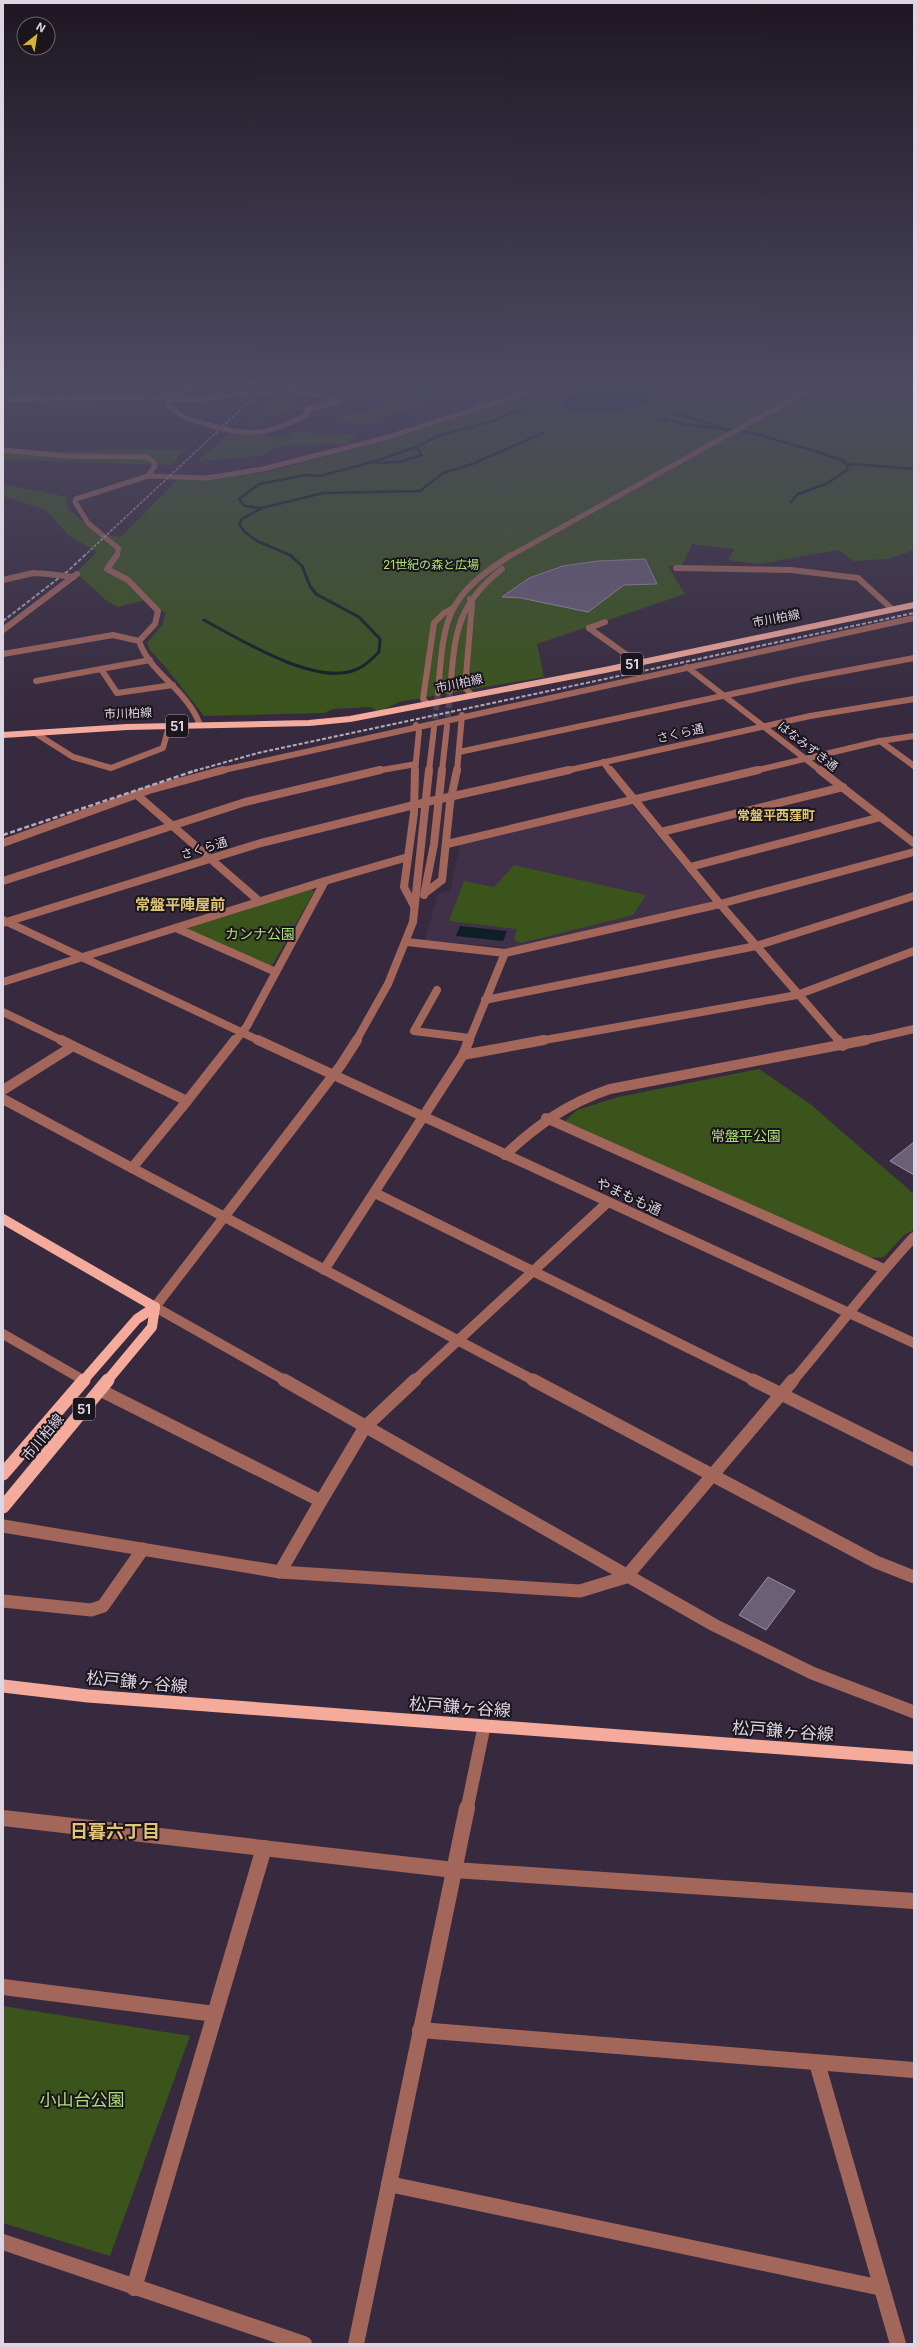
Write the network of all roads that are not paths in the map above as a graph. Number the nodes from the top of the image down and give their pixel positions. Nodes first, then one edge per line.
1 (84, 495) edge
2 (621, 495) edge
3 (632, 495) edge
4 (676, 568) dead end
5 (3, 580) edge
6 (470, 599) junction
7 (914, 605) edge
8 (453, 608) junction
9 (892, 609) junction
10 (914, 618) edge
11 (605, 622) dead end
12 (3, 630) edge
13 (139, 641) junction
14 (3, 654) edge
15 (914, 658) edge
16 (150, 660) junction
17 (638, 663) junction
18 (687, 667) junction
19 (102, 669) junction
20 (36, 681) dead end
21 (174, 685) junction
22 (450, 692) tunnel mouth
23 (438, 693) tunnel mouth
24 (471, 694) junction
25 (725, 696) junction
26 (914, 699) edge
27 (428, 704) junction
28 (462, 715) junction
29 (200, 725) junction
30 (169, 726) junction
31 (416, 726) junction
32 (447, 726) tunnel mouth
33 (765, 726) junction
34 (434, 728) tunnel mouth
35 (35, 733) junction
36 (3, 735) edge
37 (914, 736) edge
38 (880, 741) junction
39 (459, 752) junction
40 (805, 758) junction
41 (603, 762) junction
42 (416, 764) junction
43 (914, 766) edge
44 (843, 787) junction
45 (137, 795) junction
46 (451, 797) junction
47 (634, 799) junction
48 (416, 805) junction
49 (881, 817) junction
50 (171, 825) junction
51 (661, 832) junction
52 (3, 843) edge
53 (914, 843) edge
54 (447, 844) junction
55 (914, 852) edge
56 (408, 857) junction
57 (210, 859) junction
58 (690, 867) junction
59 (3, 881) edge
60 (325, 882) junction
61 (425, 893) junction
62 (914, 896) edge
63 (259, 902) junction
64 (720, 904) junction
65 (415, 908) junction
66 (4, 922) edge
67 (176, 928) junction
68 (406, 942) junction
69 (756, 946) junction
70 (914, 951) edge
71 (505, 953) junction
72 (80, 958) junction
73 (276, 972) junction
74 (3, 982) edge
75 (437, 990) dead end
76 (797, 995) junction
77 (485, 1000) junction
78 (3, 1012) edge
79 (914, 1029) edge
80 (242, 1033) junction
81 (470, 1038) junction
82 (73, 1046) junction
83 (843, 1046) junction
84 (463, 1055) junction
85 (333, 1074) junction
86 (3, 1090) edge
87 (3, 1099) edge
88 (187, 1101) junction
89 (422, 1116) junction
90 (546, 1118) junction
91 (505, 1155) junction
92 (132, 1168) junction
93 (374, 1193) junction
94 (608, 1202) junction
95 (225, 1218) junction
96 (3, 1219) edge
97 (913, 1239) edge
98 (884, 1269) junction
99 (324, 1270) junction
100 (534, 1271) junction
101 (155, 1307) junction
102 (850, 1313) junction
103 (3, 1334) edge
104 (458, 1341) junction
105 (914, 1342) edge
106 (84, 1381) junction
107 (100, 1390) junction
108 (782, 1395) junction
109 (365, 1427) junction
110 (914, 1460) edge
111 (3, 1474) edge
112 (712, 1475) junction
113 (321, 1501) junction
114 (3, 1507) edge
115 (3, 1526) edge
116 (143, 1549) junction
117 (280, 1572) junction
118 (626, 1577) junction
119 (914, 1577) edge
120 (3, 1601) edge
121 (3, 1686) edge
122 (914, 1712) edge
123 (484, 1727) junction
124 (914, 1758) edge
125 (3, 1818) edge
126 (264, 1848) junction
127 (454, 1870) junction
128 (914, 1901) edge
129 (3, 1987) edge
130 (215, 2014) junction
131 (420, 2030) junction
132 (817, 2062) junction
133 (914, 2070) edge
134 (389, 2184) junction
135 (3, 2242) edge
136 (134, 2288) junction
137 (882, 2288) junction
138 (304, 2344) edge
139 (356, 2344) edge
140 (898, 2344) edge

1 - 13 street
2 - 8 street
3 - 6 street
4 - 9 street
5 - 12 street, bridge
6 - 22 street
6 - 24 street
7 - 9 main road, 市川柏線 / 51
8 - 23 street
8 - 27 street
9 - 17 main road, 市川柏線 / 51
10 - 18 street
11 - 17 street
13 - 14 street
13 - 16 street
15 - 25 street
16 - 19 street
16 - 21 street
17 - 24 main road, 市川柏線 / 51
18 - 25 street, はなみずき通
18 - 28 street
19 - 20 street
19 - 21 street
21 - 29 street
24 - 27 main road, 市川柏線 / 51
25 - 33 street, はなみずき通
25 - 39 street
26 - 33 street, さくら通
27 - 29 main road, 市川柏線 / 51
28 - 31 street
28 - 39 street
29 - 30 main road, 市川柏線 / 51
30 - 35 main road, 市川柏線 / 51
30 - 35 street
31 - 42 street
31 - 45 street
32 - 61 street
33 - 40 street, はなみずき通
33 - 41 street, さくら通
34 - 65 street
35 - 36 main road, 市川柏線 / 51
37 - 38 street
38 - 40 street
38 - 43 street
39 - 46 street
40 - 44 street, はなみずき通
40 - 47 street
41 - 46 street, さくら通
41 - 47 street
42 - 48 street
42 - 50 street
44 - 49 street, はなみずき通
44 - 51 street
45 - 50 street
45 - 52 street
46 - 48 street, さくら通, bridge
46 - 54 street
47 - 51 street
47 - 54 street
48 - 56 street
48 - 57 street, さくら通
49 - 53 street, はなみずき通
49 - 58 street
50 - 57 street
50 - 59 street
51 - 58 street
54 - 61 street
55 - 64 street
56 - 60 street
56 - 65 street
57 - 63 street
57 - 66 street, さくら通
58 - 64 street
60 - 63 street
60 - 73 street
61 - 65 street
62 - 69 street
63 - 67 street
64 - 69 street
64 - 71 street
65 - 68 street
66 - 72 street, やまもも通
67 - 72 street
67 - 73 street
68 - 71 street
68 - 85 street
69 - 76 street
69 - 77 street
70 - 76 street
71 - 77 street
72 - 74 street
72 - 80 street, やまもも通
73 - 80 street
75 - 81 street
76 - 83 street
76 - 84 street
77 - 81 street
78 - 82 street
79 - 83 street
80 - 85 street, やまもも通
80 - 88 street
81 - 84 street
82 - 86 street
82 - 88 street
83 - 90 street
84 - 89 street
85 - 89 street, やまもも通
85 - 95 street
87 - 92 street
88 - 92 street
89 - 91 street, やまもも通
89 - 93 street
90 - 91 street
90 - 98 street
91 - 94 street, やまもも通
92 - 95 street
93 - 99 street
93 - 100 street
94 - 100 street
94 - 102 street, やまもも通
95 - 99 street
95 - 101 street
96 - 101 main road
97 - 98 street
98 - 102 street
99 - 104 street
100 - 104 street
100 - 108 street
101 - 106 main road, 市川柏線 / 51
101 - 107 main road, 市川柏線 / 51
101 - 109 street
102 - 105 street, やまもも通
102 - 108 street
103 - 106 street
104 - 109 street
104 - 112 street
106 - 111 main road, 市川柏線 / 51
107 - 113 street
107 - 114 main road, 市川柏線 / 51
108 - 110 street
108 - 112 street
109 - 113 street
109 - 118 street
112 - 118 street
112 - 119 street
113 - 117 street
115 - 116 street
116 - 117 street
116 - 120 street
117 - 118 street
118 - 122 street
121 - 123 main road, 松戸鎌ヶ谷線
123 - 124 main road, 松戸鎌ヶ谷線
123 - 127 street
125 - 126 street
126 - 127 street
126 - 130 street
127 - 128 street
127 - 131 street
129 - 130 street
130 - 136 street
131 - 132 street
131 - 134 street
132 - 133 street
132 - 137 street
134 - 137 street
134 - 139 street
135 - 136 street
136 - 138 street
137 - 140 street

